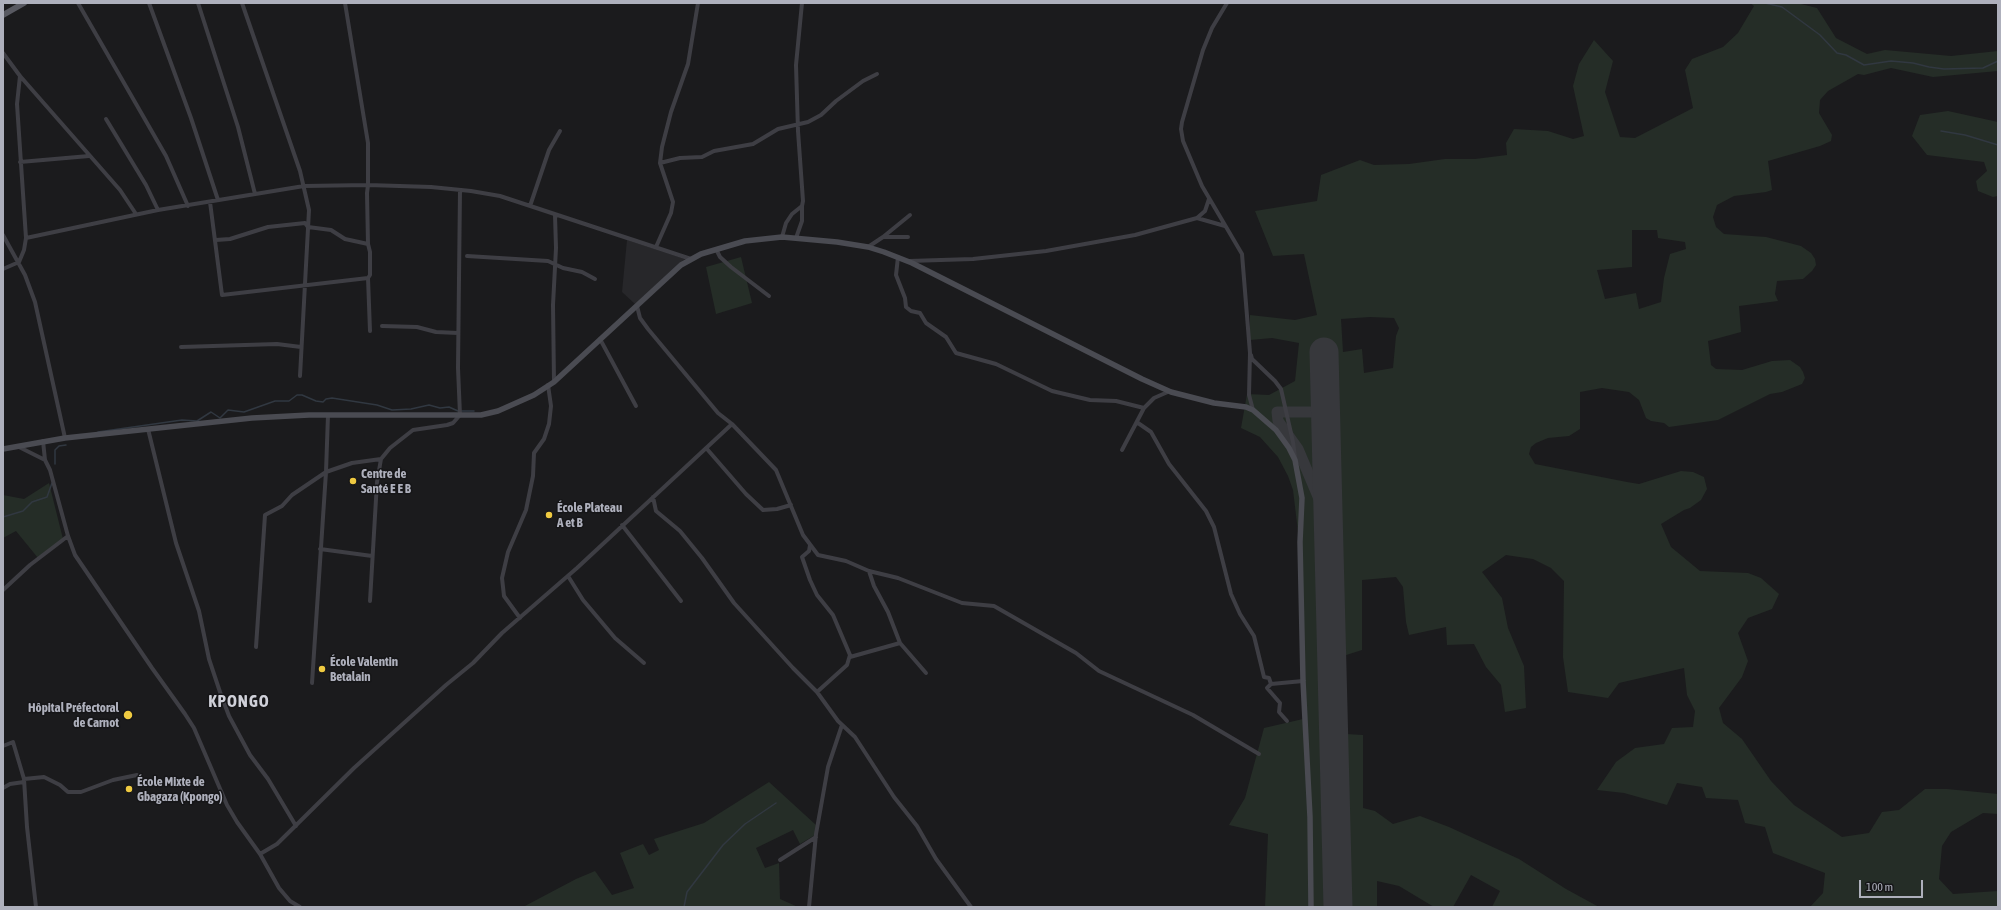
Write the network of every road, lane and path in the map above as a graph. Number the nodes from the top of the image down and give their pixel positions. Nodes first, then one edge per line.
1 (24, 3) edge
2 (78, 3) edge
3 (149, 3) edge
4 (198, 3) edge
5 (242, 3) edge
6 (345, 3) edge
7 (698, 3) edge
8 (802, 3) edge
9 (1228, 3) edge
10 (3, 15) edge
11 (3, 52) edge
12 (877, 74) dead end
13 (20, 76) junction
14 (106, 119) dead end
15 (798, 125) junction
16 (560, 131) dead end
17 (89, 156) junction
18 (20, 162) junction
19 (660, 163) junction
20 (368, 185) junction
21 (304, 186) junction
22 (460, 190) junction
23 (255, 194) junction
24 (1209, 199) junction
25 (218, 200) junction
26 (210, 202) junction
27 (188, 206) junction
28 (530, 206) junction
29 (802, 206) junction
30 (158, 210) junction
31 (136, 214) junction
32 (555, 215) junction
33 (910, 215) dead end
34 (1197, 218) junction
35 (1226, 226) junction
36 (308, 227) junction
37 (3, 235) edge
38 (782, 237) junction
39 (883, 237) junction
40 (908, 237) dead end
41 (26, 238) junction
42 (796, 238) junction
43 (216, 240) junction
44 (368, 244) junction
45 (656, 247) junction
46 (868, 247) junction
47 (716, 249) junction
48 (467, 256) dead end
49 (898, 257) junction
50 (690, 259) junction
51 (908, 261) junction
52 (19, 262) junction
53 (556, 263) junction
54 (3, 269) edge
55 (368, 278) junction
56 (595, 279) dead end
57 (304, 285) junction
58 (769, 296) dead end
59 (637, 306) junction
60 (382, 326) dead end
61 (370, 331) dead end
62 (458, 333) junction
63 (600, 339) junction
64 (182, 347) dead end
65 (301, 347) junction
66 (1250, 353) junction
67 (300, 376) dead end
68 (551, 384) junction
69 (1170, 391) junction
70 (636, 406) dead end
71 (1144, 408) junction
72 (1253, 410) junction
73 (460, 412) junction
74 (328, 415) junction
75 (1138, 423) junction
76 (732, 424) junction
77 (148, 429) junction
78 (65, 438) junction
79 (43, 441) junction
80 (19, 447) junction
81 (3, 449) edge
82 (707, 449) junction
83 (1122, 450) dead end
84 (381, 459) junction
85 (45, 460) junction
86 (1295, 460) junction
87 (326, 472) junction
88 (653, 497) junction
89 (791, 505) junction
90 (622, 525) junction
91 (68, 536) junction
92 (810, 546) junction
93 (320, 549) junction
94 (372, 556) junction
95 (869, 571) junction
96 (568, 576) junction
97 (3, 590) edge
98 (370, 601) dead end
99 (680, 601) dead end
100 (520, 618) junction
101 (900, 643) junction
102 (256, 647) dead end
103 (850, 657) junction
104 (644, 663) dead end
105 (926, 673) dead end
106 (1303, 681) junction
107 (312, 682) dead end
108 (1271, 684) junction
109 (817, 692) junction
110 (1287, 722) dead end
111 (842, 725) junction
112 (3, 746) edge
113 (1259, 754) dead end
114 (137, 775) dead end
115 (24, 781) junction
116 (3, 788) edge
117 (296, 826) junction
118 (816, 838) junction
119 (260, 854) junction
120 (780, 860) dead end
121 (36, 907) edge
122 (300, 907) edge
123 (809, 907) edge
124 (972, 907) edge
125 (1311, 907) edge

1 - 10 main road
2 - 27 street
3 - 25 street
4 - 23 street
5 - 21 street
6 - 20 street
7 - 19 street
8 - 15 street
9 - 24 street
11 - 13 street
12 - 15 street
13 - 17 street
13 - 18 street
14 - 30 street
15 - 19 street
15 - 29 street
16 - 28 street
17 - 18 street
17 - 31 street
18 - 41 street
19 - 45 street
20 - 21 street
20 - 22 street
20 - 44 street
21 - 23 street
21 - 36 street
22 - 28 street
22 - 62 street
23 - 25 street
24 - 34 street
24 - 35 street
25 - 26 street
26 - 27 street
26 - 43 street
27 - 30 street
28 - 32 street
29 - 38 street
29 - 42 street
30 - 31 street
31 - 41 street
32 - 45 street
32 - 53 street
33 - 39 street
34 - 35 street
34 - 51 street
35 - 66 street
36 - 43 street
36 - 44 street
36 - 57 street
37 - 52 street
38 - 42 main road
38 - 47 main road
39 - 40 street
39 - 46 street
41 - 52 street
42 - 46 main road
43 - 57 street
44 - 55 street
45 - 50 street
46 - 49 main road
47 - 50 main road
47 - 58 street
48 - 53 street
49 - 51 main road
49 - 71 street
50 - 59 main road
51 - 69 main road
52 - 54 street
52 - 78 street
53 - 56 street
53 - 68 street
55 - 57 street
55 - 61 street
57 - 65 street
59 - 63 main road
59 - 76 street
60 - 62 street
62 - 73 street
63 - 68 main road
63 - 70 street
64 - 65 street
65 - 67 street
66 - 72 street
66 - 86 street
68 - 73 main road
68 - 100 street
69 - 71 street
69 - 72 main road
71 - 75 street
72 - 86 main road
73 - 74 main road
73 - 84 street
74 - 77 main road
74 - 87 street
75 - 83 street
75 - 108 street
76 - 82 street
76 - 89 street
77 - 78 main road
77 - 117 street
78 - 79 main road
79 - 80 main road
79 - 85 street
80 - 81 main road
80 - 85 street
82 - 88 street
82 - 89 street
84 - 87 street
84 - 94 street
85 - 91 street
86 - 106 main road
87 - 93 street
87 - 102 street
88 - 90 street
88 - 109 street
89 - 92 street
90 - 96 street
90 - 99 street
91 - 97 street
91 - 119 street
92 - 95 street
92 - 103 street
93 - 94 street
93 - 107 street
94 - 98 street
95 - 101 street
95 - 113 street
96 - 100 street
96 - 104 street
100 - 117 street
101 - 103 street
101 - 105 street
103 - 109 street
106 - 108 street
106 - 125 main road
108 - 110 street
109 - 111 street
111 - 118 street
111 - 124 street
112 - 115 street
114 - 115 street
115 - 116 street
115 - 121 street
117 - 119 street
118 - 120 street
118 - 123 street
119 - 122 street

